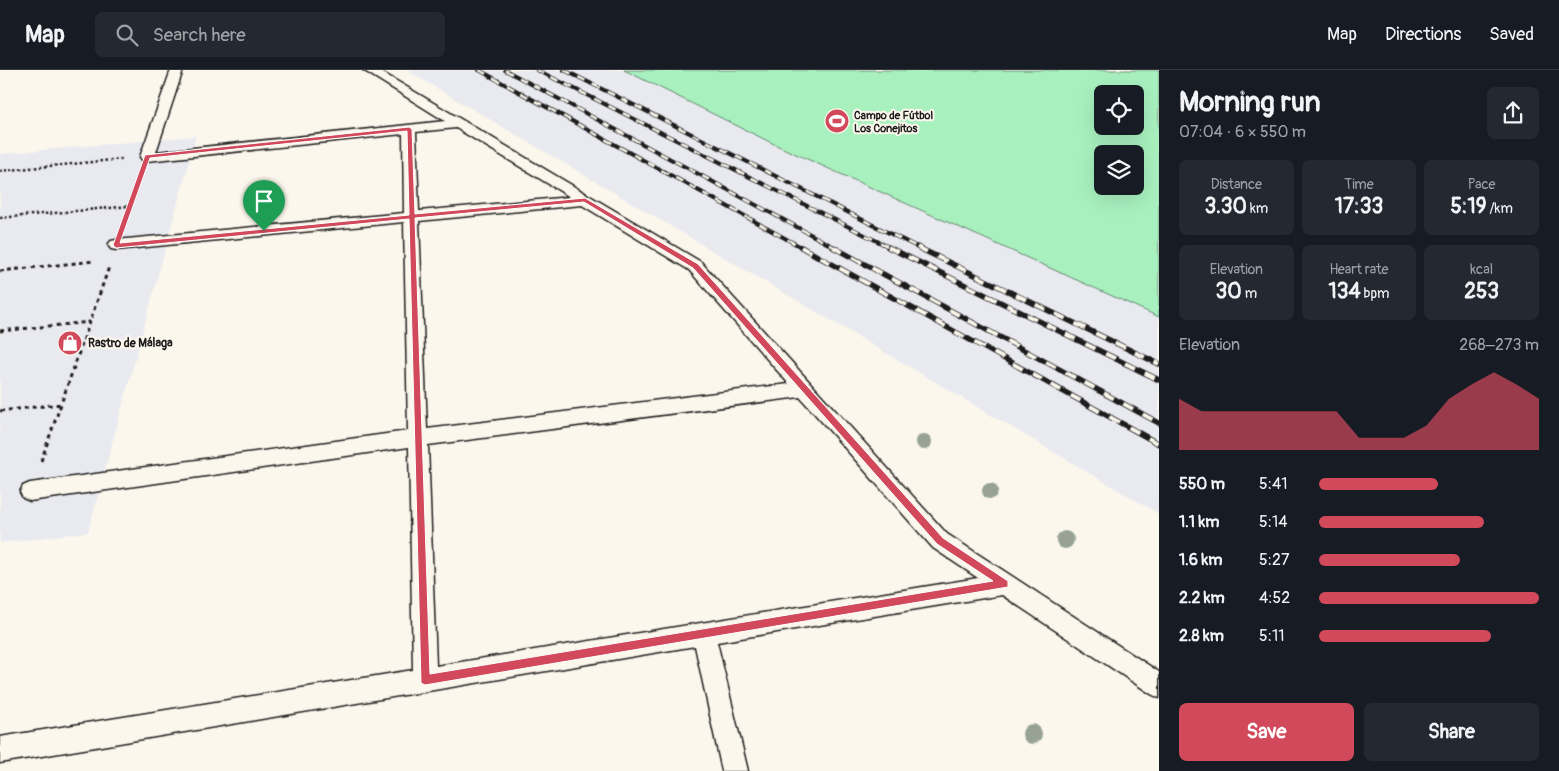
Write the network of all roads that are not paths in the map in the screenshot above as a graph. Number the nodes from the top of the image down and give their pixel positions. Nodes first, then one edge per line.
1 (177, 70) edge
2 (369, 70) edge
3 (458, 124) junction
4 (409, 129) junction
5 (585, 200) junction
6 (412, 217) junction
7 (116, 245) road end
8 (804, 389) junction
9 (418, 438) junction
10 (30, 492) road end
11 (1005, 584) junction
12 (704, 634) junction
13 (425, 680) junction
14 (1159, 686) edge
15 (0, 750) edge
16 (735, 771) edge

1 - 4 lane
2 - 3 lane
3 - 4 lane
3 - 5 lane
4 - 6 lane
5 - 6 lane
5 - 8 lane
6 - 7 lane
6 - 9 lane
8 - 9 lane
8 - 11 lane
9 - 10 lane
9 - 13 lane
11 - 12 lane
11 - 14 lane
12 - 13 lane
12 - 16 lane
13 - 15 lane

